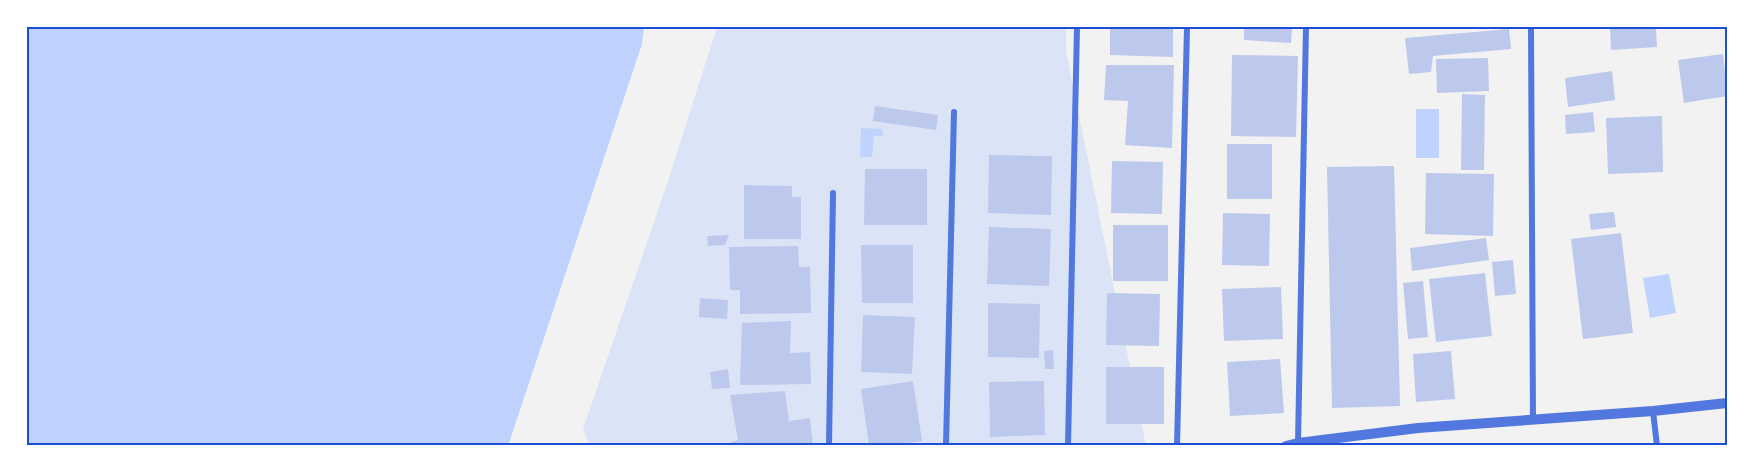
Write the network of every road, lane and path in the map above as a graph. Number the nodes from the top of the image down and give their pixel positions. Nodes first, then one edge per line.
1 (1077, 27) edge
2 (1187, 27) edge
3 (1306, 27) edge
4 (1531, 27) edge
5 (954, 112) dead end
6 (833, 193) dead end
7 (1727, 403) edge
8 (1653, 411) junction
9 (1533, 420) junction
10 (1298, 442) junction
11 (829, 446) edge
12 (946, 446) edge
13 (1068, 446) edge
14 (1177, 446) edge
15 (1286, 446) edge
16 (1657, 446) edge

1 - 13 street
2 - 14 street
3 - 10 street
4 - 9 street
5 - 12 street
6 - 11 street
7 - 8 street
8 - 9 street
8 - 16 street
9 - 10 street
10 - 15 street

